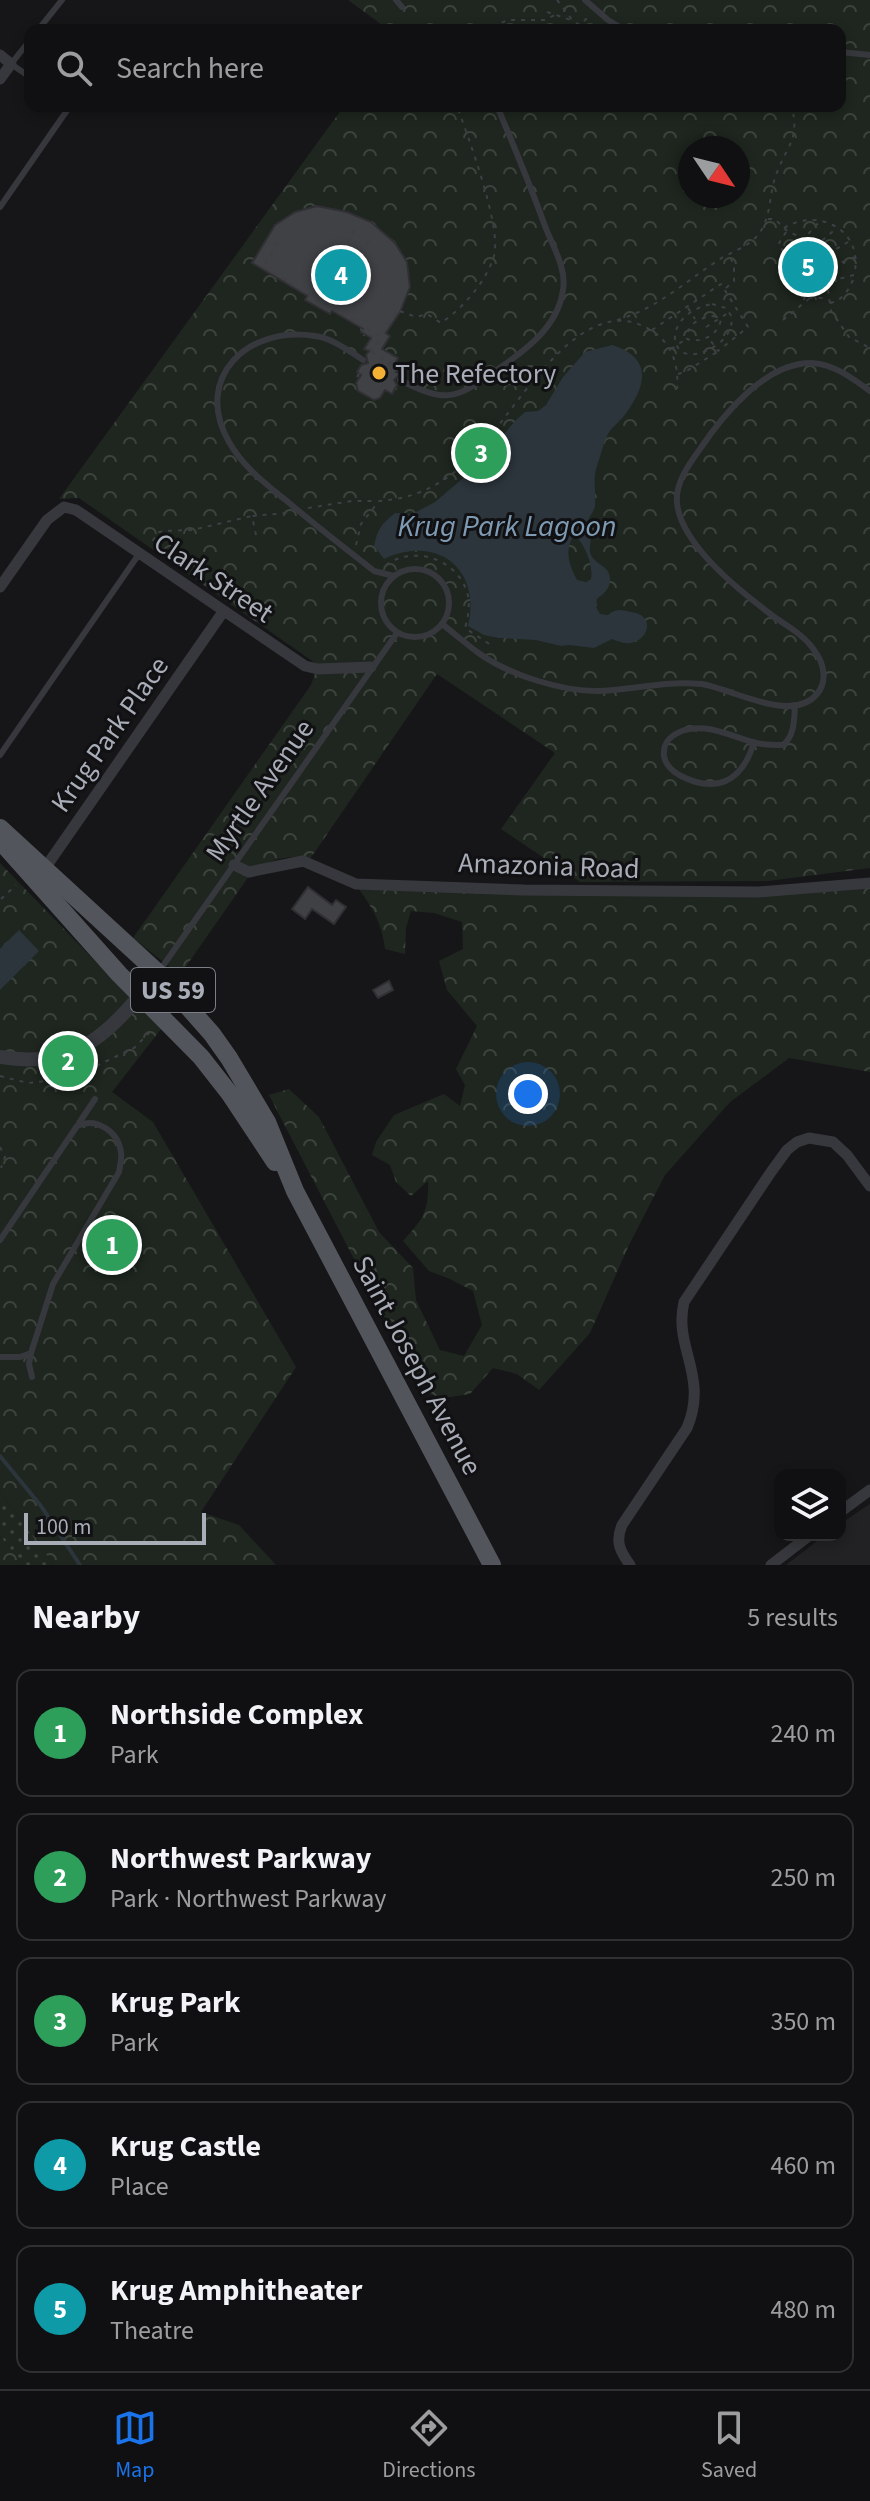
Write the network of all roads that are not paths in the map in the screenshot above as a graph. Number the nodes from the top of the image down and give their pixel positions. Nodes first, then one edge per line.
1 (62, 0) edge
2 (396, 0) edge
3 (585, 0) edge
4 (402, 7) dead end
5 (43, 24) edge
6 (616, 24) edge
7 (24, 48) edge
8 (846, 53) edge
9 (0, 55) edge
10 (870, 55) edge
11 (11, 64) junction
12 (24, 73) edge
13 (0, 79) edge
14 (66, 112) edge
15 (500, 112) edge
16 (0, 207) edge
17 (363, 360) dead end
18 (400, 380) dead end
19 (870, 391) edge
20 (142, 557) junction
21 (394, 576) junction
22 (0, 587) edge
23 (223, 612) junction
24 (442, 624) junction
25 (397, 633) junction
26 (371, 667) junction
27 (795, 705) junction
28 (754, 742) junction
29 (0, 755) edge
30 (0, 828) edge
31 (0, 841) edge
32 (234, 865) junction
33 (32, 879) junction
34 (870, 883) edge
35 (158, 973) junction
36 (140, 995) junction
37 (0, 1057) edge
38 (95, 1099) dead end
39 (77, 1126) junction
40 (870, 1186) edge
41 (295, 1191) junction
42 (0, 1240) edge
43 (31, 1353) junction
44 (0, 1357) edge
45 (32, 1377) dead end
46 (870, 1490) edge
47 (846, 1508) edge
48 (802, 1541) edge
49 (492, 1565) edge
50 (630, 1565) edge
51 (771, 1565) edge

1 - 5 lane
2 - 4 lane
3 - 6 lane
7 - 11 lane
8 - 10 lane
9 - 11 street
11 - 12 lane
11 - 13 street
14 - 16 lane
15 - 18 lane
17 - 21 lane
19 - 27 lane
20 - 22 street, Clark Street
20 - 23 street, Clark Street
20 - 29 lane
21 - 24 lane
21 - 25 lane
23 - 26 street, Clark Street
23 - 33 street, Krug Park Place
24 - 25 lane
24 - 27 lane
25 - 26 lane, Myrtle Avenue
26 - 32 lane, Myrtle Avenue
27 - 28 lane
28 - 28 lane
30 - 33 main road, Saint Joseph Avenue / US 59
31 - 33 main road, Saint Joseph Avenue / US 59
32 - 34 street, Amazonia Road
32 - 35 lane, Myrtle Avenue
33 - 35 main road, Saint Joseph Avenue / US 59
33 - 36 main road, Saint Joseph Avenue / US 59
35 - 36 street
35 - 41 main road, Saint Joseph Avenue / US 59
36 - 37 street
36 - 41 main road, Saint Joseph Avenue / US 59
38 - 39 lane
39 - 42 lane
39 - 43 lane
40 - 50 street
41 - 49 main road, Saint Joseph Avenue / US 59
43 - 44 lane
43 - 45 lane
46 - 47 street
48 - 51 street

